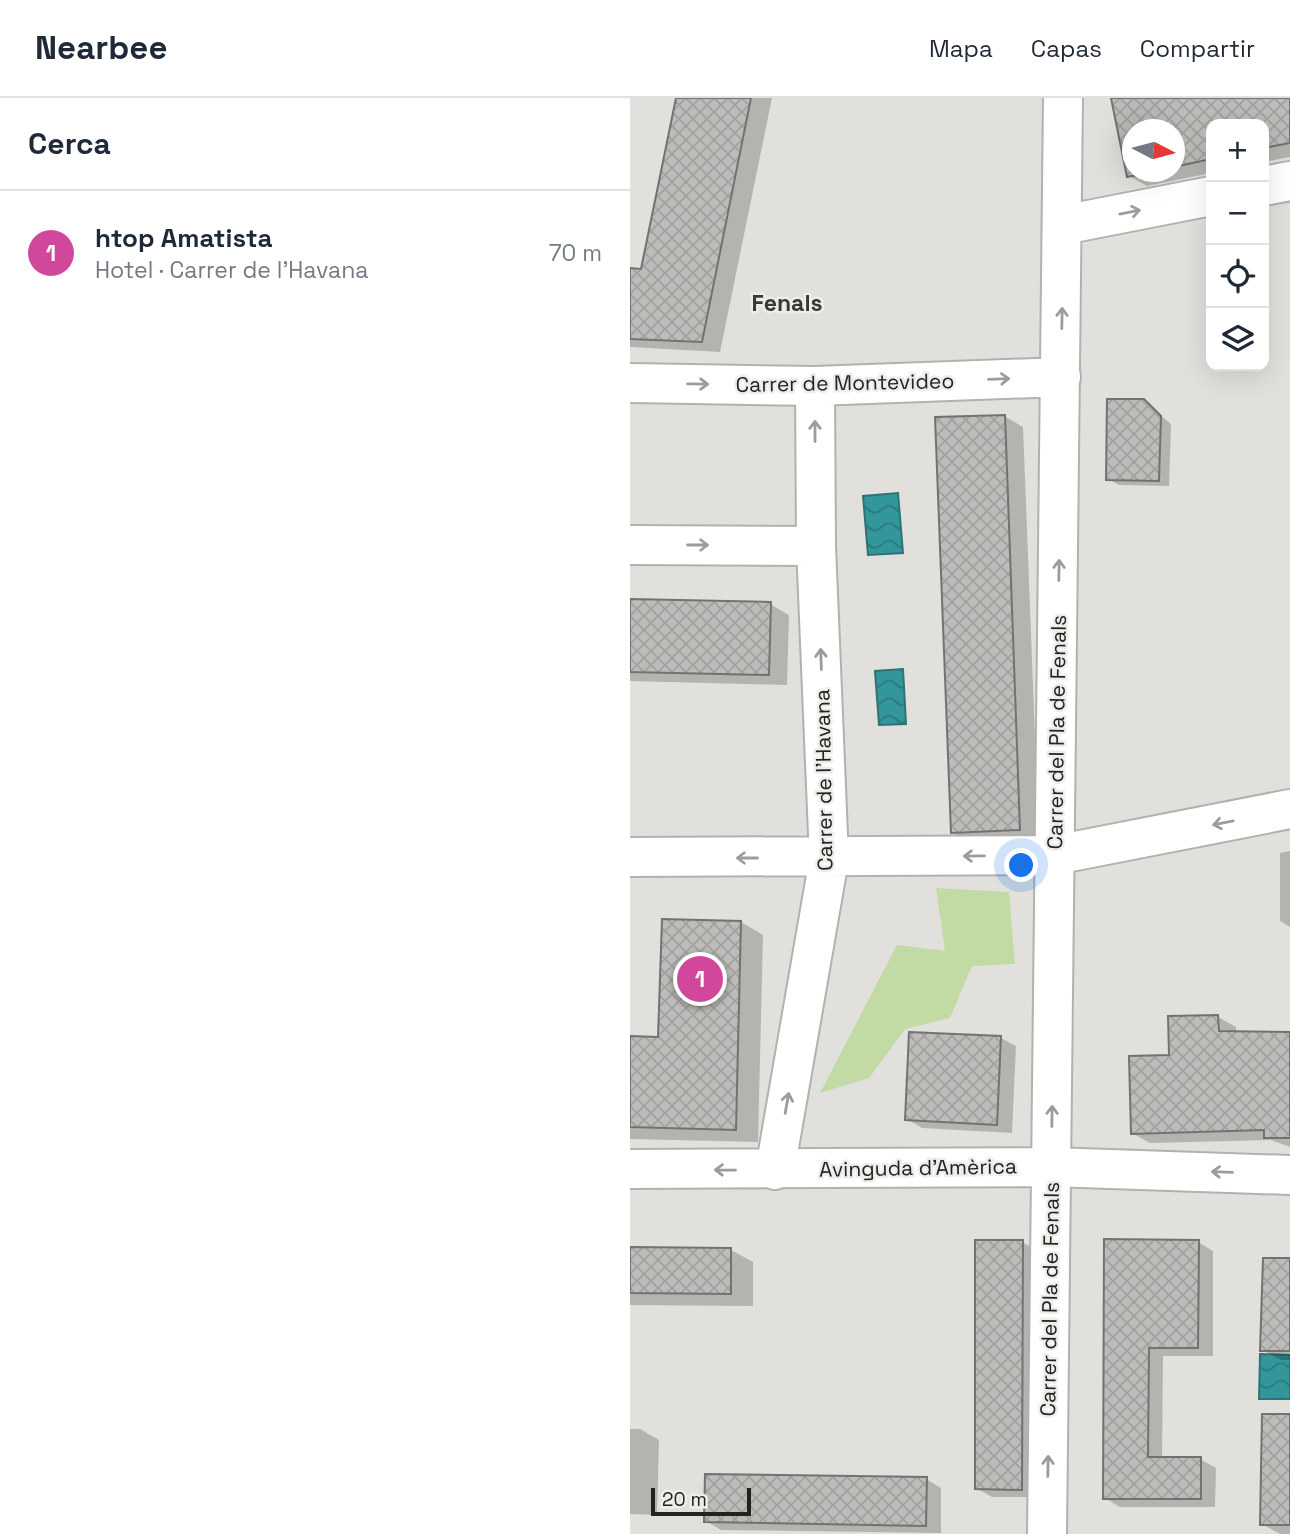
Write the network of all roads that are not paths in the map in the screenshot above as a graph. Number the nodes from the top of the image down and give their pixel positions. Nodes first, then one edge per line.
1 (1063, 98) edge
2 (1290, 181) edge
3 (1269, 185) edge
4 (1206, 197) edge
5 (1063, 225) junction
6 (1061, 377) junction
7 (630, 383) edge
8 (815, 386) junction
9 (630, 545) edge
10 (816, 545) junction
11 (1290, 809) edge
12 (1055, 855) junction
13 (630, 858) edge
14 (829, 859) junction
15 (1051, 1167) junction
16 (630, 1169) edge
17 (775, 1170) junction
18 (1290, 1175) edge
19 (1047, 1534) edge

1 - 5 street, Carrer del Pla de Fenals
2 - 3 street
5 -> 4 street
6 -> 5 street, Carrer del Pla de Fenals
8 -> 6 street, Carrer de Montevideo
12 -> 6 street, Carrer del Pla de Fenals
7 -> 8 street, Carrer de Montevideo
10 -> 8 street, Carrer de l'Havana
9 -> 10 street
14 -> 10 street, Carrer de l'Havana
11 -> 12 street
12 -> 14 street
15 -> 12 street, Carrer del Pla de Fenals
14 -> 13 street
17 -> 14 street, Carrer de l'Havana
15 - 17 street, Avinguda d'Amèrica
18 -> 15 street, Avinguda d'Amèrica
19 -> 15 street, Carrer del Pla de Fenals
17 -> 16 street, Avinguda d'Amèrica

